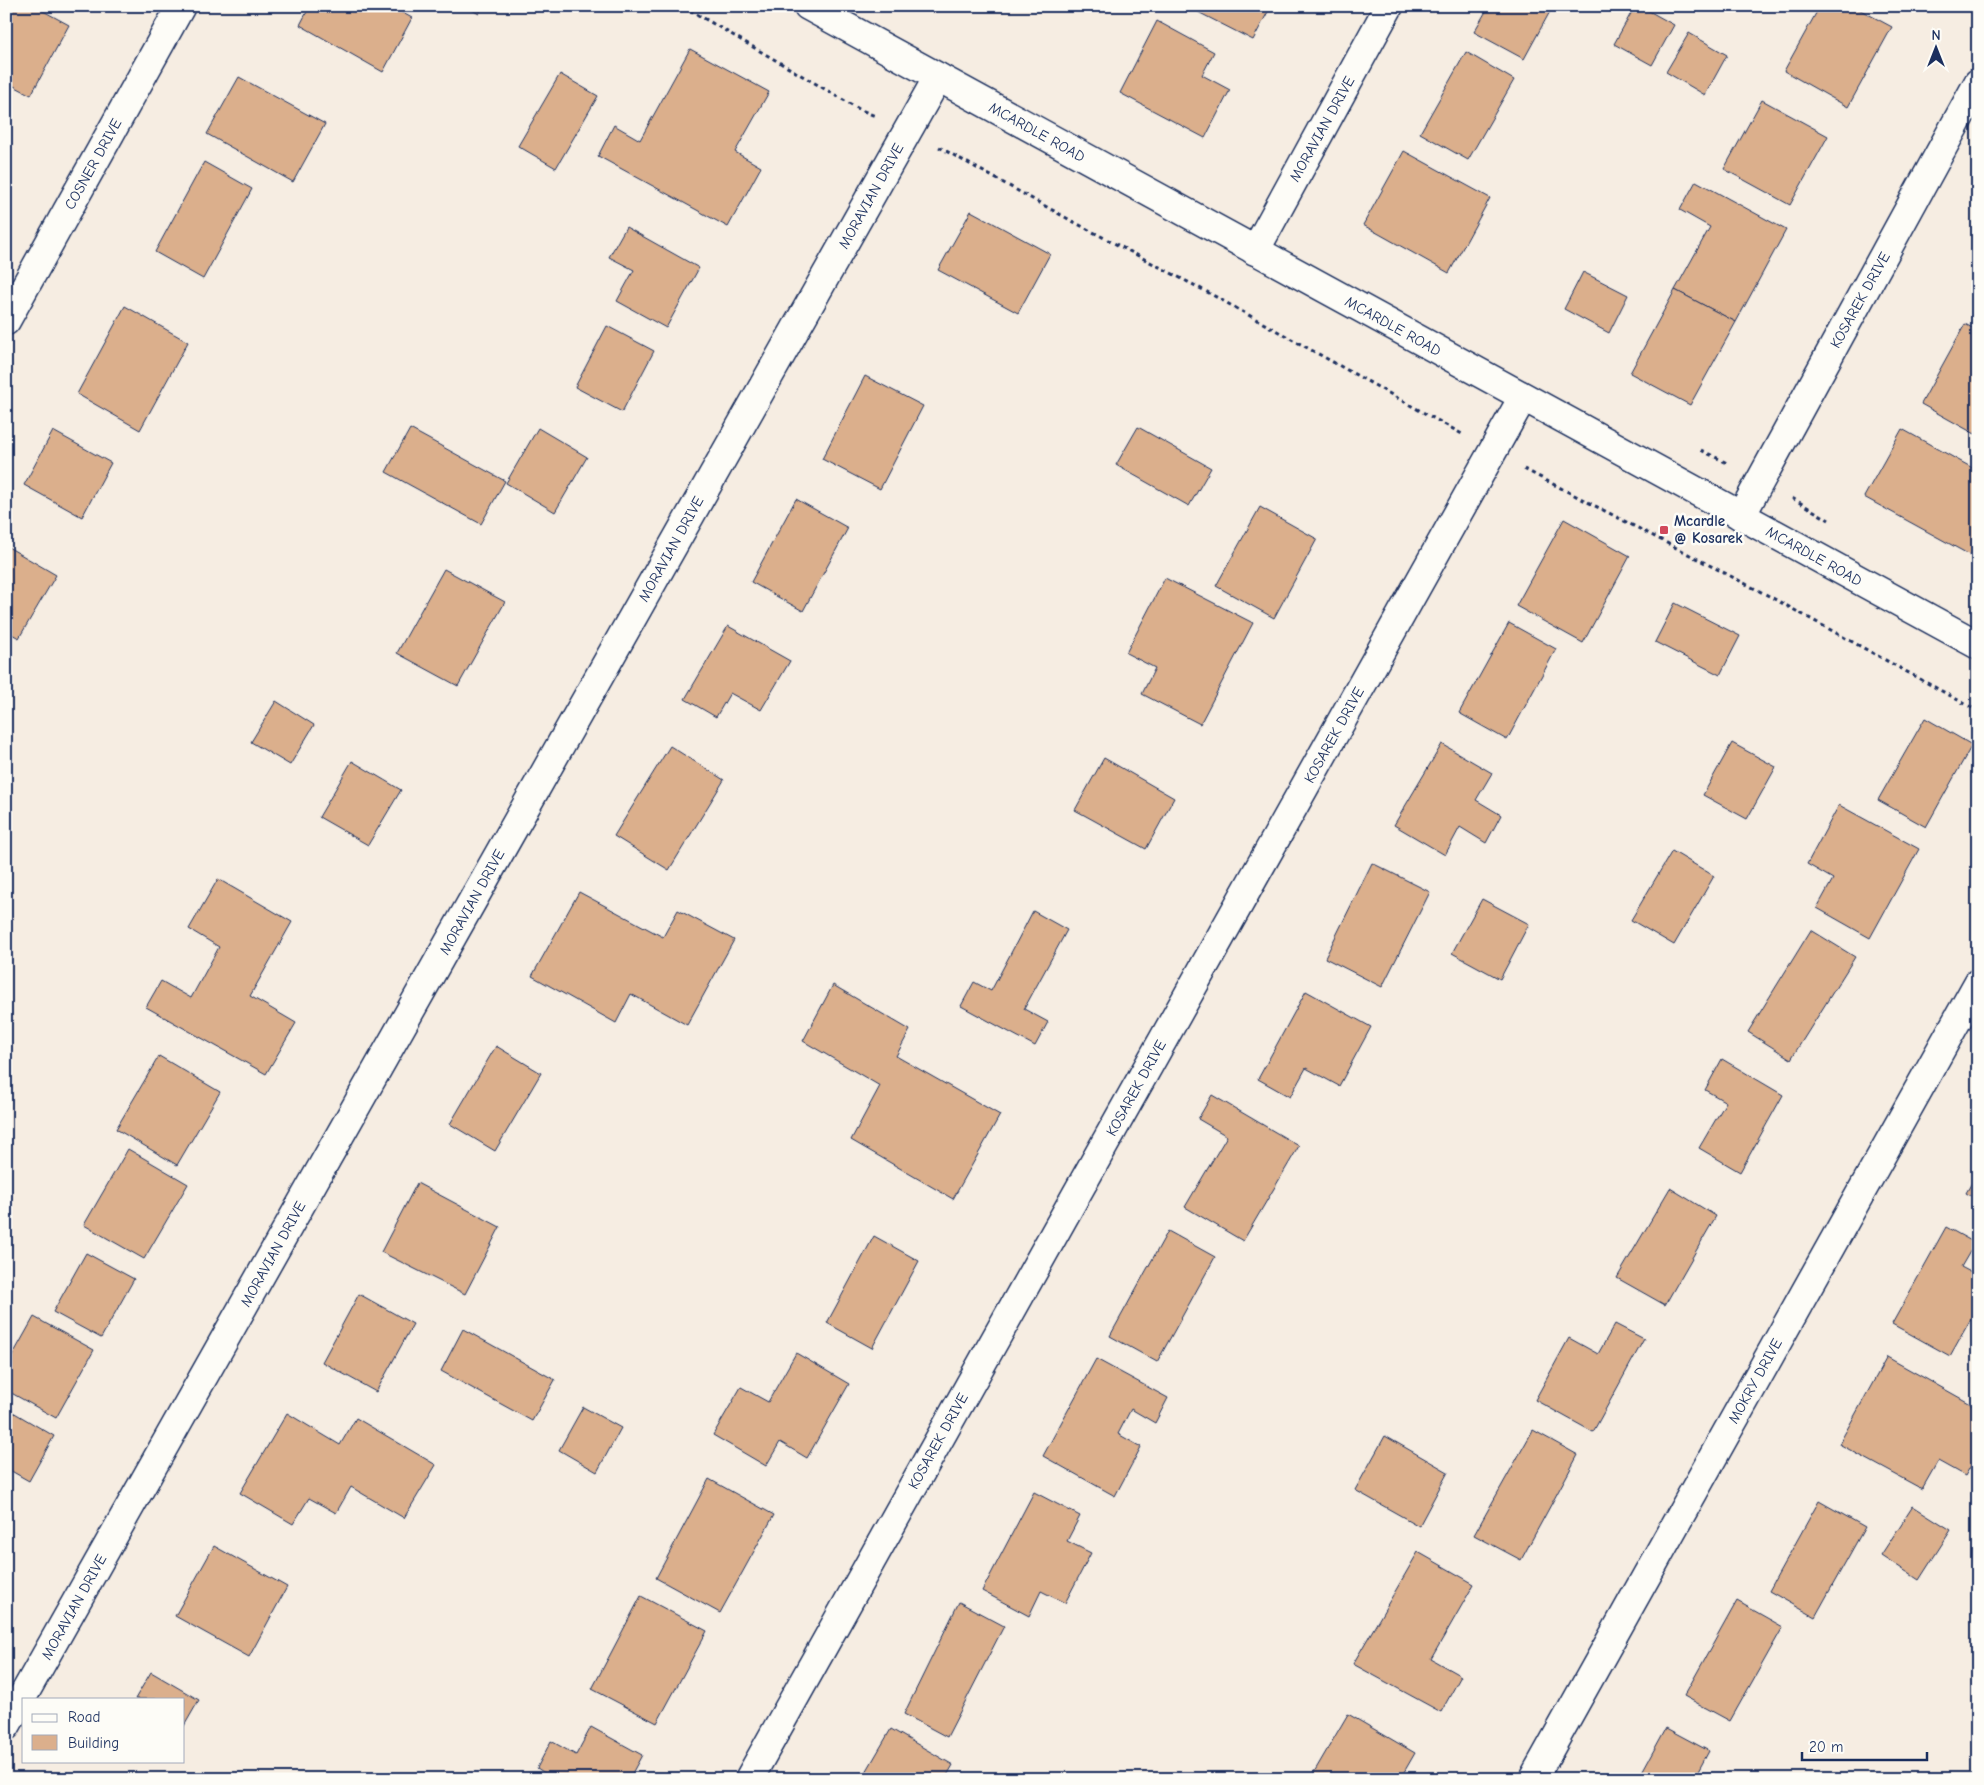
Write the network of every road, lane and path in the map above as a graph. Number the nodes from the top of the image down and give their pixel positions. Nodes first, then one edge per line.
1 (181, 6) edge
2 (683, 6) edge
3 (808, 6) edge
4 (1389, 6) edge
5 (938, 77) junction
6 (1978, 83) edge
7 (908, 131) junction
8 (1255, 251) junction
9 (6, 321) edge
10 (1523, 397) junction
11 (1492, 452) junction
12 (1741, 516) junction
13 (1978, 645) edge
14 (1978, 711) edge
15 (1978, 983) edge
16 (6, 1726) edge
17 (749, 1779) edge
18 (1533, 1779) edge

1 - 9 street, COSNER DRIVE
2 - 7 path
3 - 5 street, MCARDLE ROAD
4 - 8 street, MORAVIAN DRIVE
5 - 7 street, MORAVIAN DRIVE
5 - 8 street, MCARDLE ROAD
6 - 12 street, KOSAREK DRIVE
7 - 11 path
7 - 16 street, MORAVIAN DRIVE
8 - 10 street, MCARDLE ROAD
10 - 11 street, KOSAREK DRIVE
10 - 12 street, MCARDLE ROAD
11 - 14 path
11 - 17 street, KOSAREK DRIVE
12 - 13 street, MCARDLE ROAD
15 - 18 street, MOKRY DRIVE

